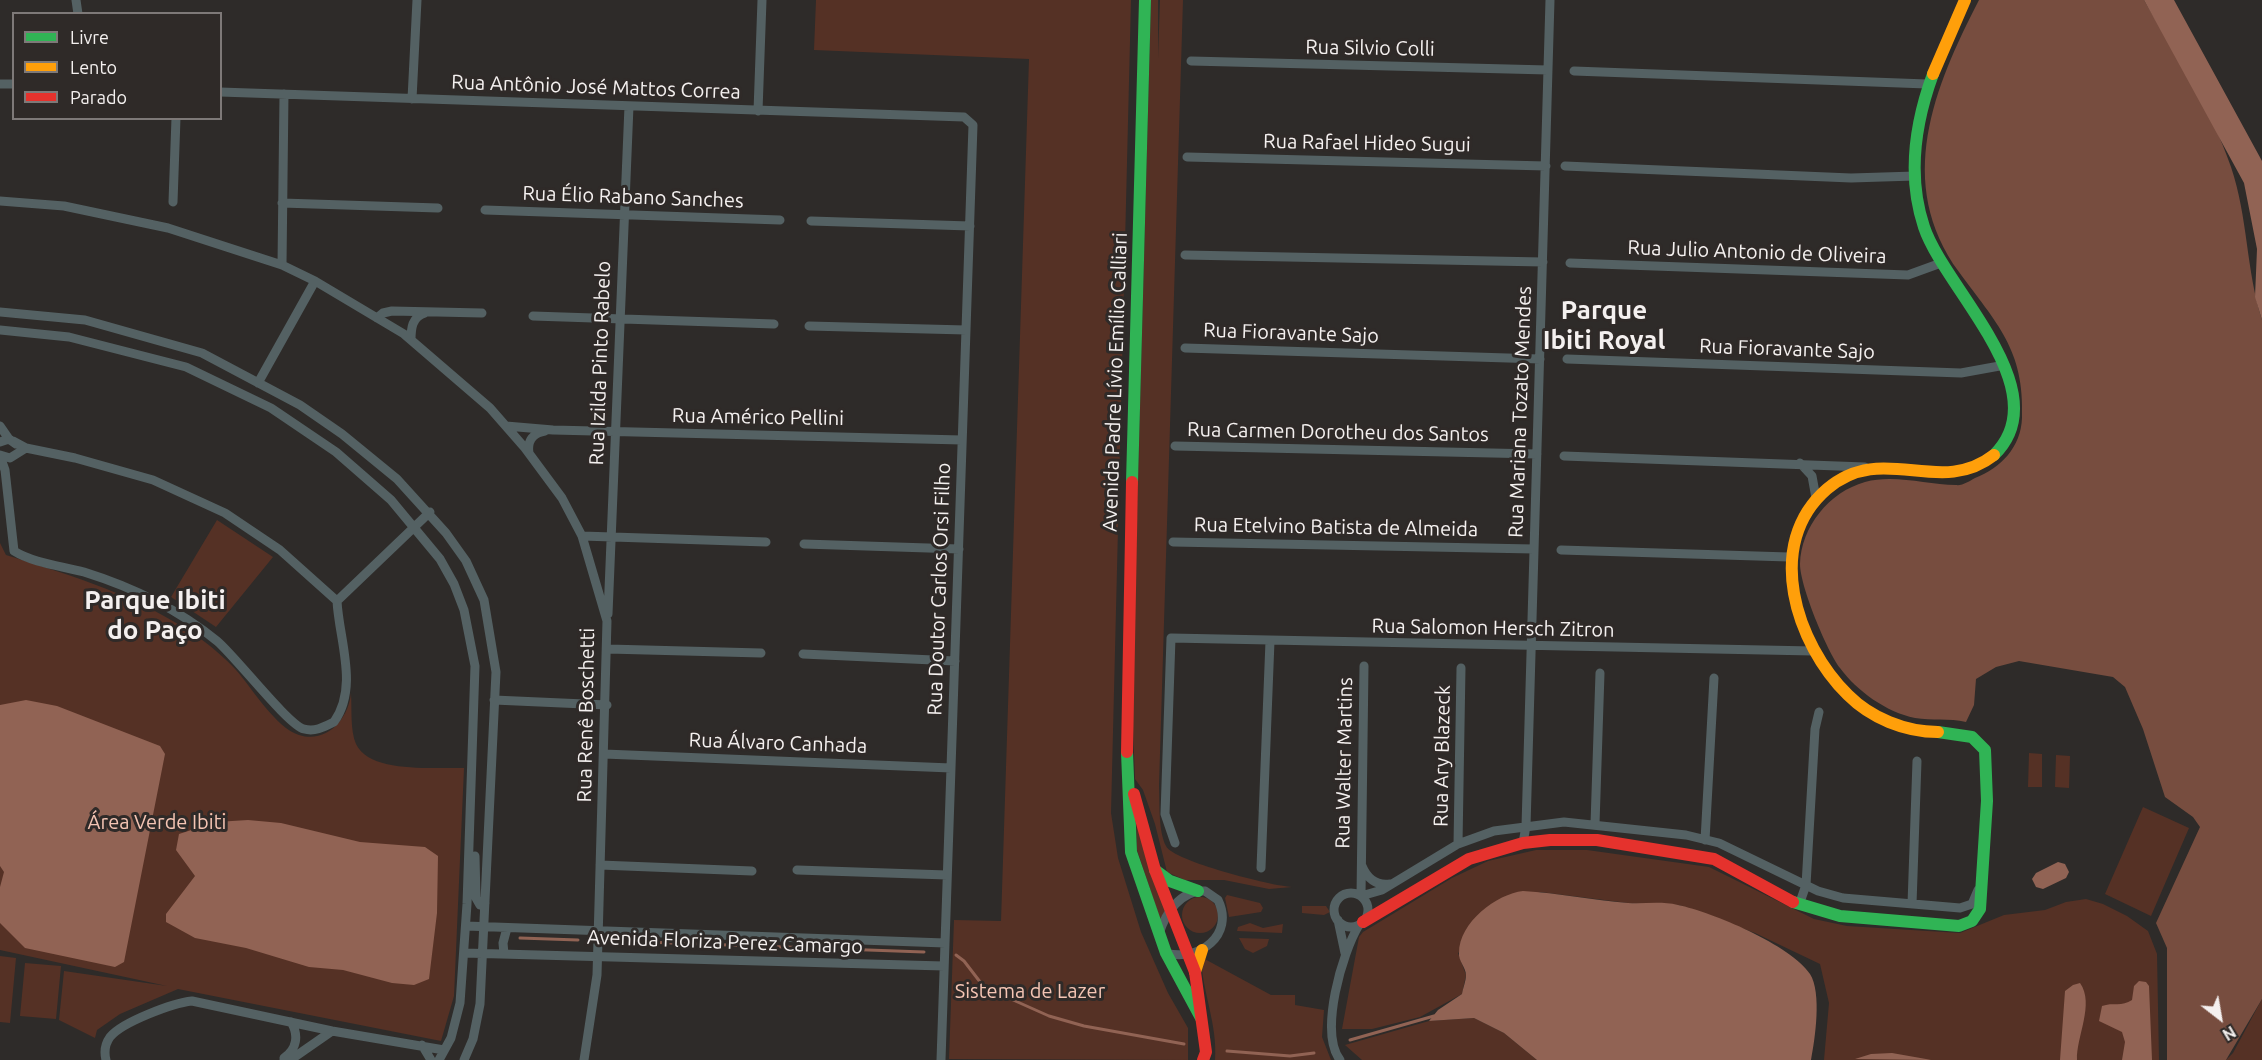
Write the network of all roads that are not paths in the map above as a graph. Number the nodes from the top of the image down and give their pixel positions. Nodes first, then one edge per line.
1 (417, 0) edge
2 (762, 0) edge
3 (1145, 0) edge
4 (1550, 0) edge
5 (1965, 0) edge
6 (1191, 61) dead end
7 (1548, 70) junction
8 (1574, 72) dead end
9 (1927, 84) junction
10 (222, 92) edge
11 (284, 94) junction
12 (412, 99) junction
13 (629, 106) junction
14 (758, 111) junction
15 (177, 120) edge
16 (970, 120) joint
17 (1187, 157) dead end
18 (1546, 166) junction
19 (1565, 166) dead end
20 (1915, 176) junction
21 (0, 201) edge
22 (173, 202) dead end
23 (282, 203) junction
24 (438, 208) dead end
25 (486, 210) dead end
26 (624, 214) junction
27 (780, 220) dead end
28 (811, 221) dead end
29 (970, 226) junction
30 (1185, 255) dead end
31 (1543, 262) junction
32 (1570, 263) dead end
33 (1941, 263) junction
34 (282, 265) junction
35 (315, 282) junction
36 (0, 312) edge
37 (430, 312) junction
38 (482, 313) dead end
39 (19, 314) junction
40 (533, 316) dead end
41 (377, 318) junction
42 (620, 319) junction
43 (774, 324) dead end
44 (809, 326) dead end
45 (0, 330) edge
46 (966, 330) junction
47 (18, 332) junction
48 (411, 340) junction
49 (1185, 348) dead end
50 (1540, 359) junction
51 (1568, 359) dead end
52 (2005, 365) junction
53 (258, 383) junction
54 (0, 426) edge
55 (506, 426) junction
56 (553, 430) junction
57 (615, 431) junction
58 (962, 440) junction
59 (7, 441) edge
60 (1175, 446) dead end
61 (26, 448) junction
62 (529, 453) junction
63 (1537, 454) junction
64 (6, 456) edge
65 (1564, 456) dead end
66 (1800, 463) junction
67 (1870, 467) junction
68 (397, 479) junction
69 (384, 493) junction
70 (412, 493) junction
71 (1816, 498) junction
72 (398, 507) junction
73 (430, 512) junction
74 (416, 528) junction
75 (582, 536) junction
76 (611, 537) junction
77 (766, 542) dead end
78 (1173, 542) dead end
79 (804, 544) dead end
80 (959, 549) junction
81 (1534, 549) junction
82 (1561, 550) dead end
83 (1788, 557) junction
84 (337, 601) junction
85 (607, 621) junction
86 (1270, 641) junction
87 (1530, 647) junction
88 (608, 649) junction
89 (1813, 651) junction
90 (761, 653) dead end
91 (803, 654) dead end
92 (955, 661) junction
93 (1364, 666) dead end
94 (1461, 668) dead end
95 (1600, 673) dead end
96 (1714, 678) dead end
97 (494, 700) junction
98 (607, 705) junction
99 (1819, 712) dead end
100 (604, 754) junction
101 (1917, 761) dead end
102 (1127, 765) junction
103 (951, 768) junction
104 (1595, 824) junction
105 (1526, 826) junction
106 (470, 831) junction
107 (1705, 840) junction
108 (1175, 843) dead end
109 (1523, 843) junction
110 (1458, 844) junction
111 (1360, 862) junction
112 (600, 865) junction
113 (1261, 868) dead end
114 (797, 870) dead end
115 (1155, 870) junction
116 (752, 871) dead end
117 (947, 875) junction
118 (1981, 876) junction
119 (1392, 884) junction
120 (1806, 885) junction
121 (1198, 891) junction
122 (1350, 893) junction
123 (1361, 896) junction
124 (485, 903) junction
125 (1912, 904) junction
126 (1799, 905) junction
127 (1170, 912) junction
128 (1338, 920) junction
129 (1361, 923) junction
130 (466, 926) junction
131 (484, 927) junction
132 (507, 928) junction
133 (598, 931) junction
134 (1159, 934) junction
135 (945, 942) junction
136 (1202, 950) junction
137 (464, 953) junction
138 (1166, 953) junction
139 (1345, 953) junction
140 (483, 954) junction
141 (504, 954) junction
142 (1188, 956) junction
143 (598, 957) junction
144 (944, 966) junction
145 (1195, 972) junction
146 (482, 976) junction
147 (462, 977) junction
148 (1201, 1018) junction
149 (291, 1022) junction
150 (332, 1031) junction
151 (422, 1045) junction
152 (444, 1050) junction
153 (105, 1057) edge
154 (283, 1060) edge
155 (431, 1060) edge
156 (439, 1060) edge
157 (464, 1060) edge
158 (584, 1060) edge
159 (941, 1060) edge
160 (1203, 1060) edge
161 (1340, 1060) edge

1 - 12 street
2 - 14 street
3 - 102 street, Avenida Padre Lívio Emílio Calliari
4 - 7 street, Rua Mariana Tozato Mendes
5 - 9 street
6 - 7 street, Rua Silvio Colli
7 - 18 street, Rua Mariana Tozato Mendes
8 - 9 street
9 - 20 street
10 - 11 street, Rua Antônio José Mattos Correa
11 - 12 street, Rua Antônio José Mattos Correa
11 - 23 street
12 - 13 street, Rua Antônio José Mattos Correa
13 - 14 street, Rua Antônio José Mattos Correa
13 - 26 street, Rua Izilda Pinto Rabelo
14 - 16 street, Rua Antônio José Mattos Correa
15 - 22 street
16 - 29 street, Rua Doutor Carlos Orsi Filho
17 - 18 street, Rua Rafael Hideo Sugui
18 - 31 street, Rua Mariana Tozato Mendes
19 - 20 street
20 - 33 street
21 - 34 street, Rua Renê Boschetti
23 - 24 street
23 - 34 street
25 - 26 street, Rua Élio Rabano Sanches
26 - 27 street, Rua Élio Rabano Sanches
26 - 42 street, Rua Izilda Pinto Rabelo
28 - 29 street
29 - 46 street, Rua Doutor Carlos Orsi Filho
30 - 31 street
31 - 50 street, Rua Mariana Tozato Mendes
32 - 33 street, Rua Julio Antonio de Oliveira
33 - 52 street
34 - 35 street, Rua Renê Boschetti
35 - 41 street, Rua Renê Boschetti
35 - 53 street
36 - 39 street
37 - 38 street
37 - 41 street
37 - 48 street
39 - 47 street
39 - 53 street
40 - 42 street
41 - 48 street, Rua Renê Boschetti
42 - 43 street
42 - 57 street, Rua Izilda Pinto Rabelo
44 - 46 street
45 - 47 street
46 - 58 street, Rua Doutor Carlos Orsi Filho
47 - 69 street
48 - 55 street, Rua Renê Boschetti
49 - 50 street, Rua Fioravante Sajo
50 - 63 street, Rua Mariana Tozato Mendes
51 - 52 street, Rua Fioravante Sajo
52 - 67 street
53 - 68 street
54 - 59 street
55 - 56 street, Rua Américo Pellini
55 - 62 street, Rua Renê Boschetti
56 - 57 street, Rua Américo Pellini
56 - 62 street
57 - 58 street, Rua Américo Pellini
57 - 76 street, Rua Izilda Pinto Rabelo
58 - 80 street, Rua Doutor Carlos Orsi Filho
59 - 61 street
59 - 64 street
60 - 63 street, Rua Carmen Dorotheu dos Santos
61 - 64 street
61 - 84 street
62 - 75 street, Rua Renê Boschetti
63 - 81 street, Rua Mariana Tozato Mendes
64 - 84 street
65 - 66 street
66 - 67 street
66 - 71 street
67 - 71 street
68 - 69 street
68 - 70 street
69 - 72 street
70 - 72 street
70 - 73 street
71 - 83 street
72 - 74 street
73 - 74 street
73 - 97 street
74 - 84 street
74 - 106 street
75 - 76 street
75 - 85 street, Rua Renê Boschetti
76 - 77 street
76 - 85 street, Rua Izilda Pinto Rabelo
78 - 81 street, Rua Etelvino Batista de Almeida
79 - 80 street
80 - 92 street, Rua Doutor Carlos Orsi Filho
81 - 87 street, Rua Mariana Tozato Mendes
82 - 83 street
83 - 89 street
85 - 88 street, Rua Renê Boschetti
86 - 87 street, Rua Salomon Hersch Zitron
86 - 108 street, Rua Salomon Hersch Zitron
86 - 113 street
87 - 89 street, Rua Salomon Hersch Zitron
87 - 105 street, Rua Mariana Tozato Mendes
88 - 90 street
88 - 98 street, Rua Renê Boschetti
89 - 118 street
91 - 92 street
92 - 103 street, Rua Doutor Carlos Orsi Filho
93 - 111 street, Rua Walter Martins
94 - 110 street, Rua Ary Blazeck
95 - 104 street
96 - 107 street
97 - 98 street
97 - 124 street
98 - 100 street, Rua Renê Boschetti
99 - 120 street
100 - 103 street, Rua Álvaro Canhada
100 - 112 street, Rua Renê Boschetti
101 - 125 street
102 - 115 street, Avenida Padre Lívio Emílio Calliari
102 - 134 street, Avenida Padre Lívio Emílio Calliari
103 - 117 street, Rua Doutor Carlos Orsi Filho
104 - 105 street
104 - 107 street
105 - 109 street, Rua Mariana Tozato Mendes
105 - 110 street
106 - 124 street
106 - 130 street
107 - 120 street
109 - 126 street
109 - 129 street
110 - 119 street
111 - 119 street, Rua Walter Martins
111 - 122 street, Rua Walter Martins
111 - 123 street, Rua Walter Martins
112 - 116 street
112 - 133 street, Rua Renê Boschetti
114 - 117 street
115 - 121 street
115 - 127 street, Avenida Padre Lívio Emílio Calliari
117 - 135 street, Rua Doutor Carlos Orsi Filho
118 - 125 street
118 - 126 street
119 - 123 street
120 - 125 street
120 - 126 street
121 - 127 street
121 - 136 street
122 - 123 street
122 - 128 street
123 - 129 street
124 - 131 street
127 - 134 street
127 - 142 street, Avenida Padre Lívio Emílio Calliari
128 - 129 street
128 - 139 street
129 - 139 street
130 - 131 street, Avenida Floriza Perez Camargo
130 - 137 street
131 - 132 street, Avenida Floriza Perez Camargo
131 - 140 street
132 - 133 street, Avenida Floriza Perez Camargo
132 - 141 street
133 - 135 street, Avenida Floriza Perez Camargo
133 - 143 street, Rua Renê Boschetti
134 - 138 street, Avenida Padre Lívio Emílio Calliari
135 - 144 street, Rua Doutor Carlos Orsi Filho
136 - 142 street
136 - 145 street
137 - 140 street, Avenida Floriza Perez Camargo
137 - 147 street
138 - 142 street
138 - 148 street, Avenida Padre Lívio Emílio Calliari
139 - 161 street
140 - 141 street, Avenida Floriza Perez Camargo
140 - 146 street
141 - 143 street, Avenida Floriza Perez Camargo
142 - 145 street, Avenida Padre Lívio Emílio Calliari
143 - 144 street, Avenida Floriza Perez Camargo
143 - 158 street, Rua Renê Boschetti
144 - 159 street, Rua Doutor Carlos Orsi Filho
145 - 148 street
146 - 147 street
146 - 157 street
147 - 152 street
148 - 160 street
149 - 150 street
149 - 153 street
149 - 154 street
150 - 151 street
150 - 154 street
151 - 152 street
151 - 155 street
152 - 156 street

